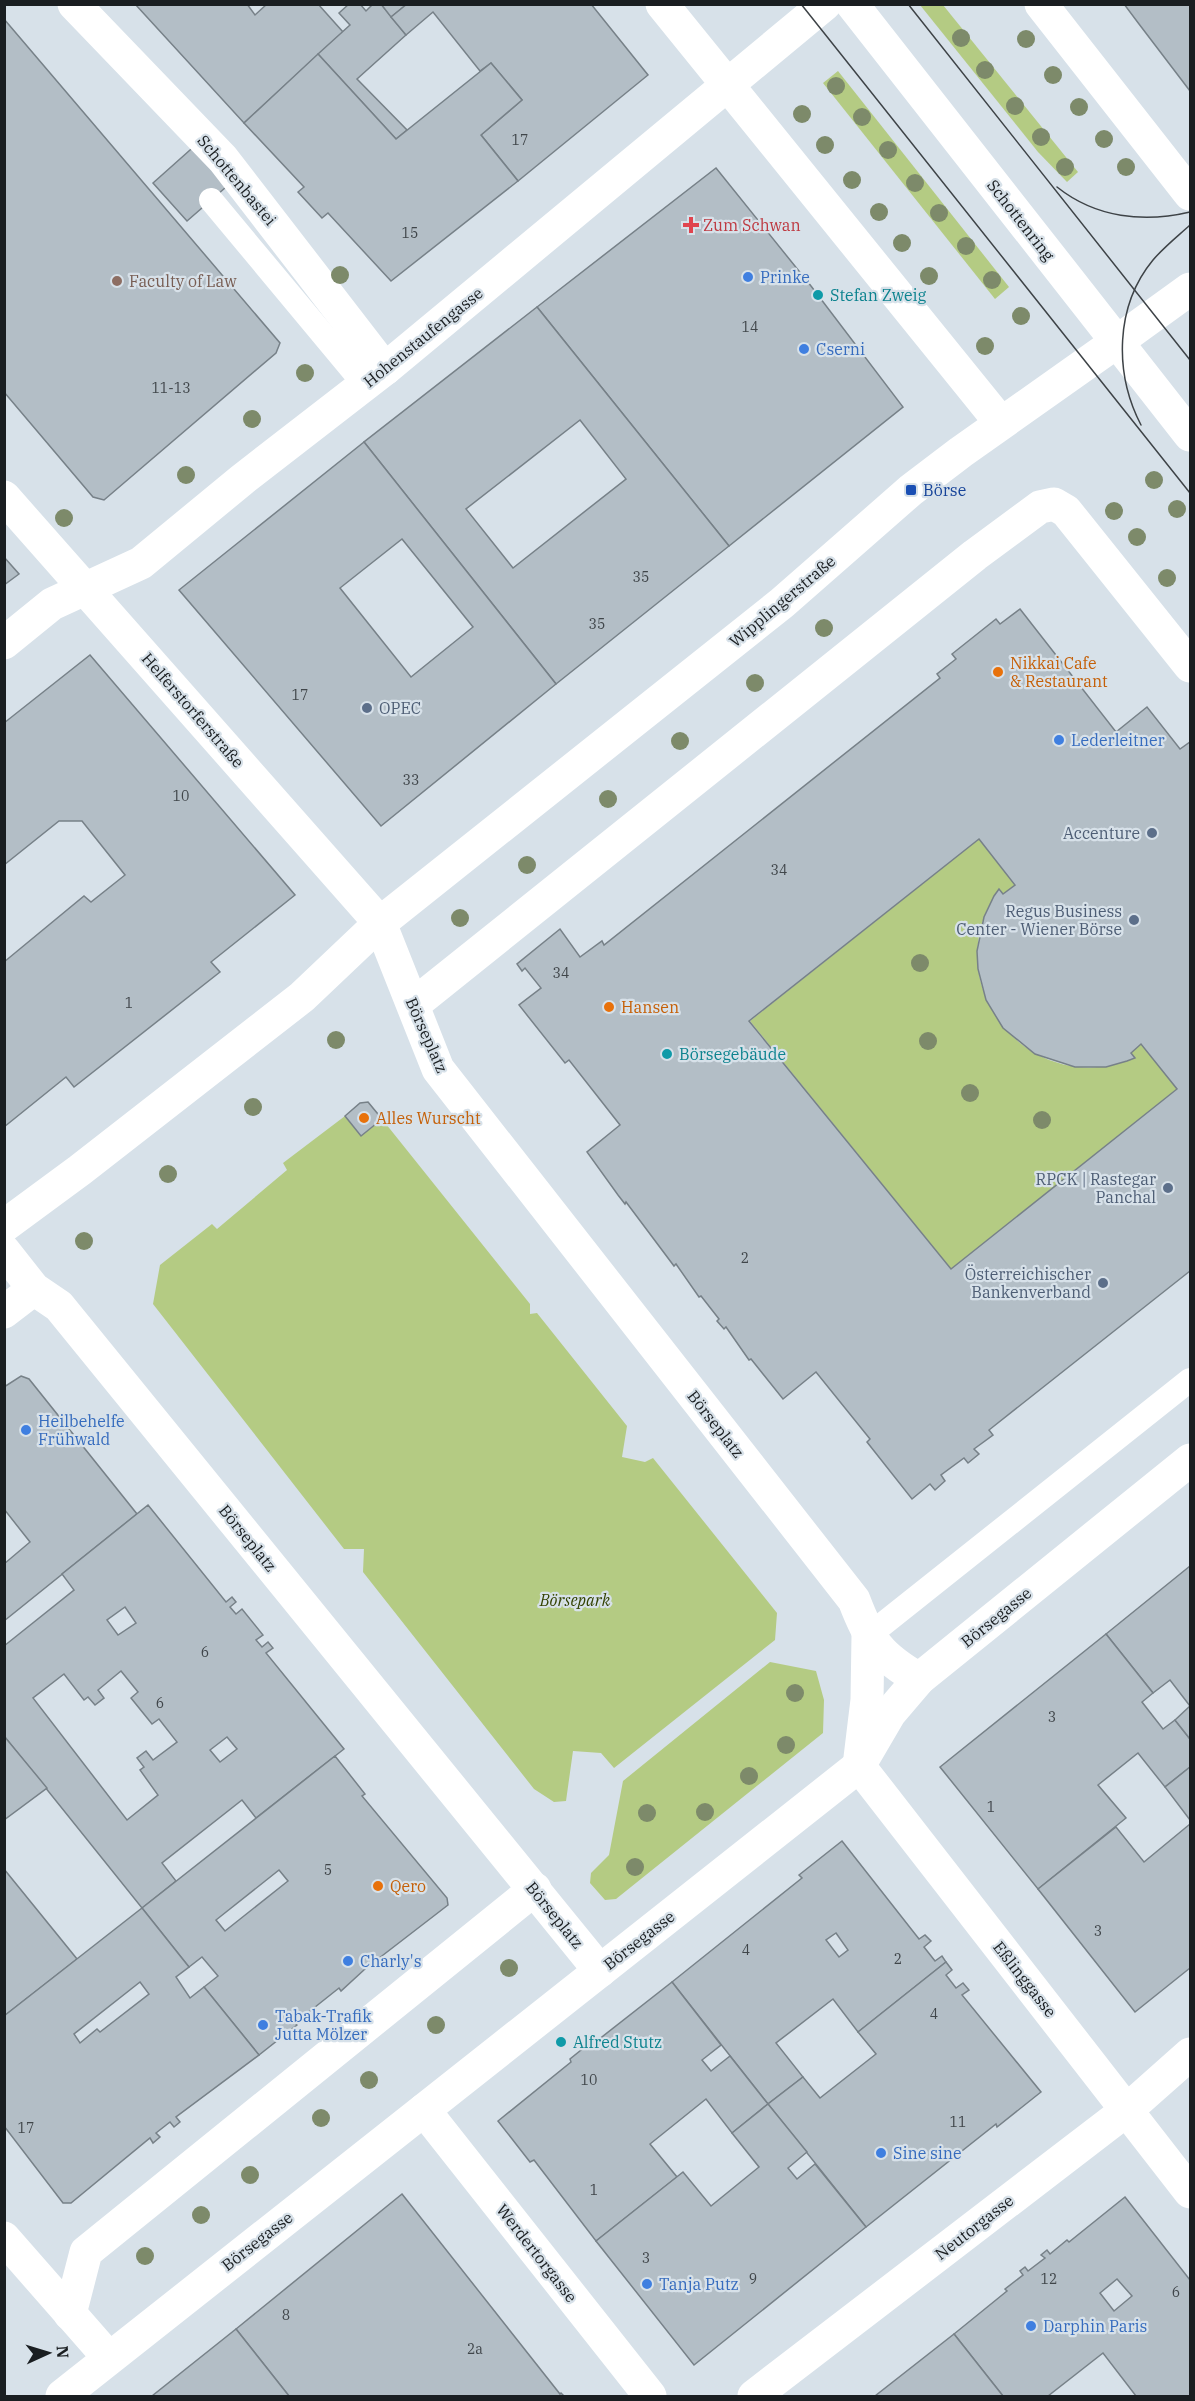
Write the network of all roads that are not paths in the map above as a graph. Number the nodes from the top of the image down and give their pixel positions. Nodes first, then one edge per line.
1 (74, 4) edge
2 (662, 4) edge
3 (825, 4) edge
4 (852, 4) edge
5 (1041, 4) edge
6 (728, 85) junction
7 (1191, 194) edge
8 (211, 200) dead end
9 (1191, 289) edge
10 (1118, 341) junction
11 (375, 377) junction
12 (1001, 423) junction
13 (1191, 435) edge
14 (4, 497) edge
15 (85, 587) junction
16 (4, 643) edge
17 (1191, 666) edge
18 (380, 923) junction
19 (413, 1005) junction
20 (4, 1226) edge
21 (4, 1251) edge
22 (34, 1289) junction
23 (4, 1312) edge
24 (1191, 1380) edge
25 (1191, 1460) edge
26 (868, 1636) junction
27 (919, 1679) junction
28 (859, 1766) junction
29 (535, 1889) junction
30 (600, 1971) junction
31 (1191, 2054) edge
32 (424, 2110) junction
33 (1127, 2110) junction
34 (1191, 2192) edge
35 (4, 2238) edge
36 (70, 2314) junction
37 (109, 2358) junction
38 (62, 2397) edge
39 (650, 2397) edge
40 (754, 2397) edge

1 - 11 street, Schottenbastei
2 - 6 street
3 - 6 street, Hohenstaufengasse
4 - 10 street, Schottenring
5 - 7 street
6 - 11 street, Hohenstaufengasse
6 - 12 street
8 - 11 lane
9 - 10 street, Wipplingerstraße
10 - 12 street, Wipplingerstraße
10 - 13 street, Schottenring
11 - 15 street, Hohenstaufengasse
12 - 18 street, Wipplingerstraße
14 - 15 street, Helferstorferstraße
15 - 16 street, Hohenstaufengasse
15 - 18 street, Helferstorferstraße
17 - 19 street
18 - 19 street, Börseplatz
18 - 20 street
19 - 26 street, Börseplatz
21 - 22 street, Börseplatz
22 - 23 street
22 - 29 street, Börseplatz
24 - 26 lane
25 - 27 street, Börsegasse
26 - 27 street, Börseplatz
26 - 28 street, Börseplatz
27 - 28 street, Börsegasse
28 - 30 street, Börsegasse
28 - 33 street, Eßlinggasse
29 - 30 street, Börseplatz
29 - 36 street
30 - 32 street, Börsegasse
31 - 33 street, Neutorgasse
32 - 37 street, Börsegasse
32 - 39 street, Werdertorgasse
33 - 34 street, Eßlinggasse
33 - 40 street, Neutorgasse
35 - 36 street
36 - 37 street
37 - 38 street, Börsegasse

